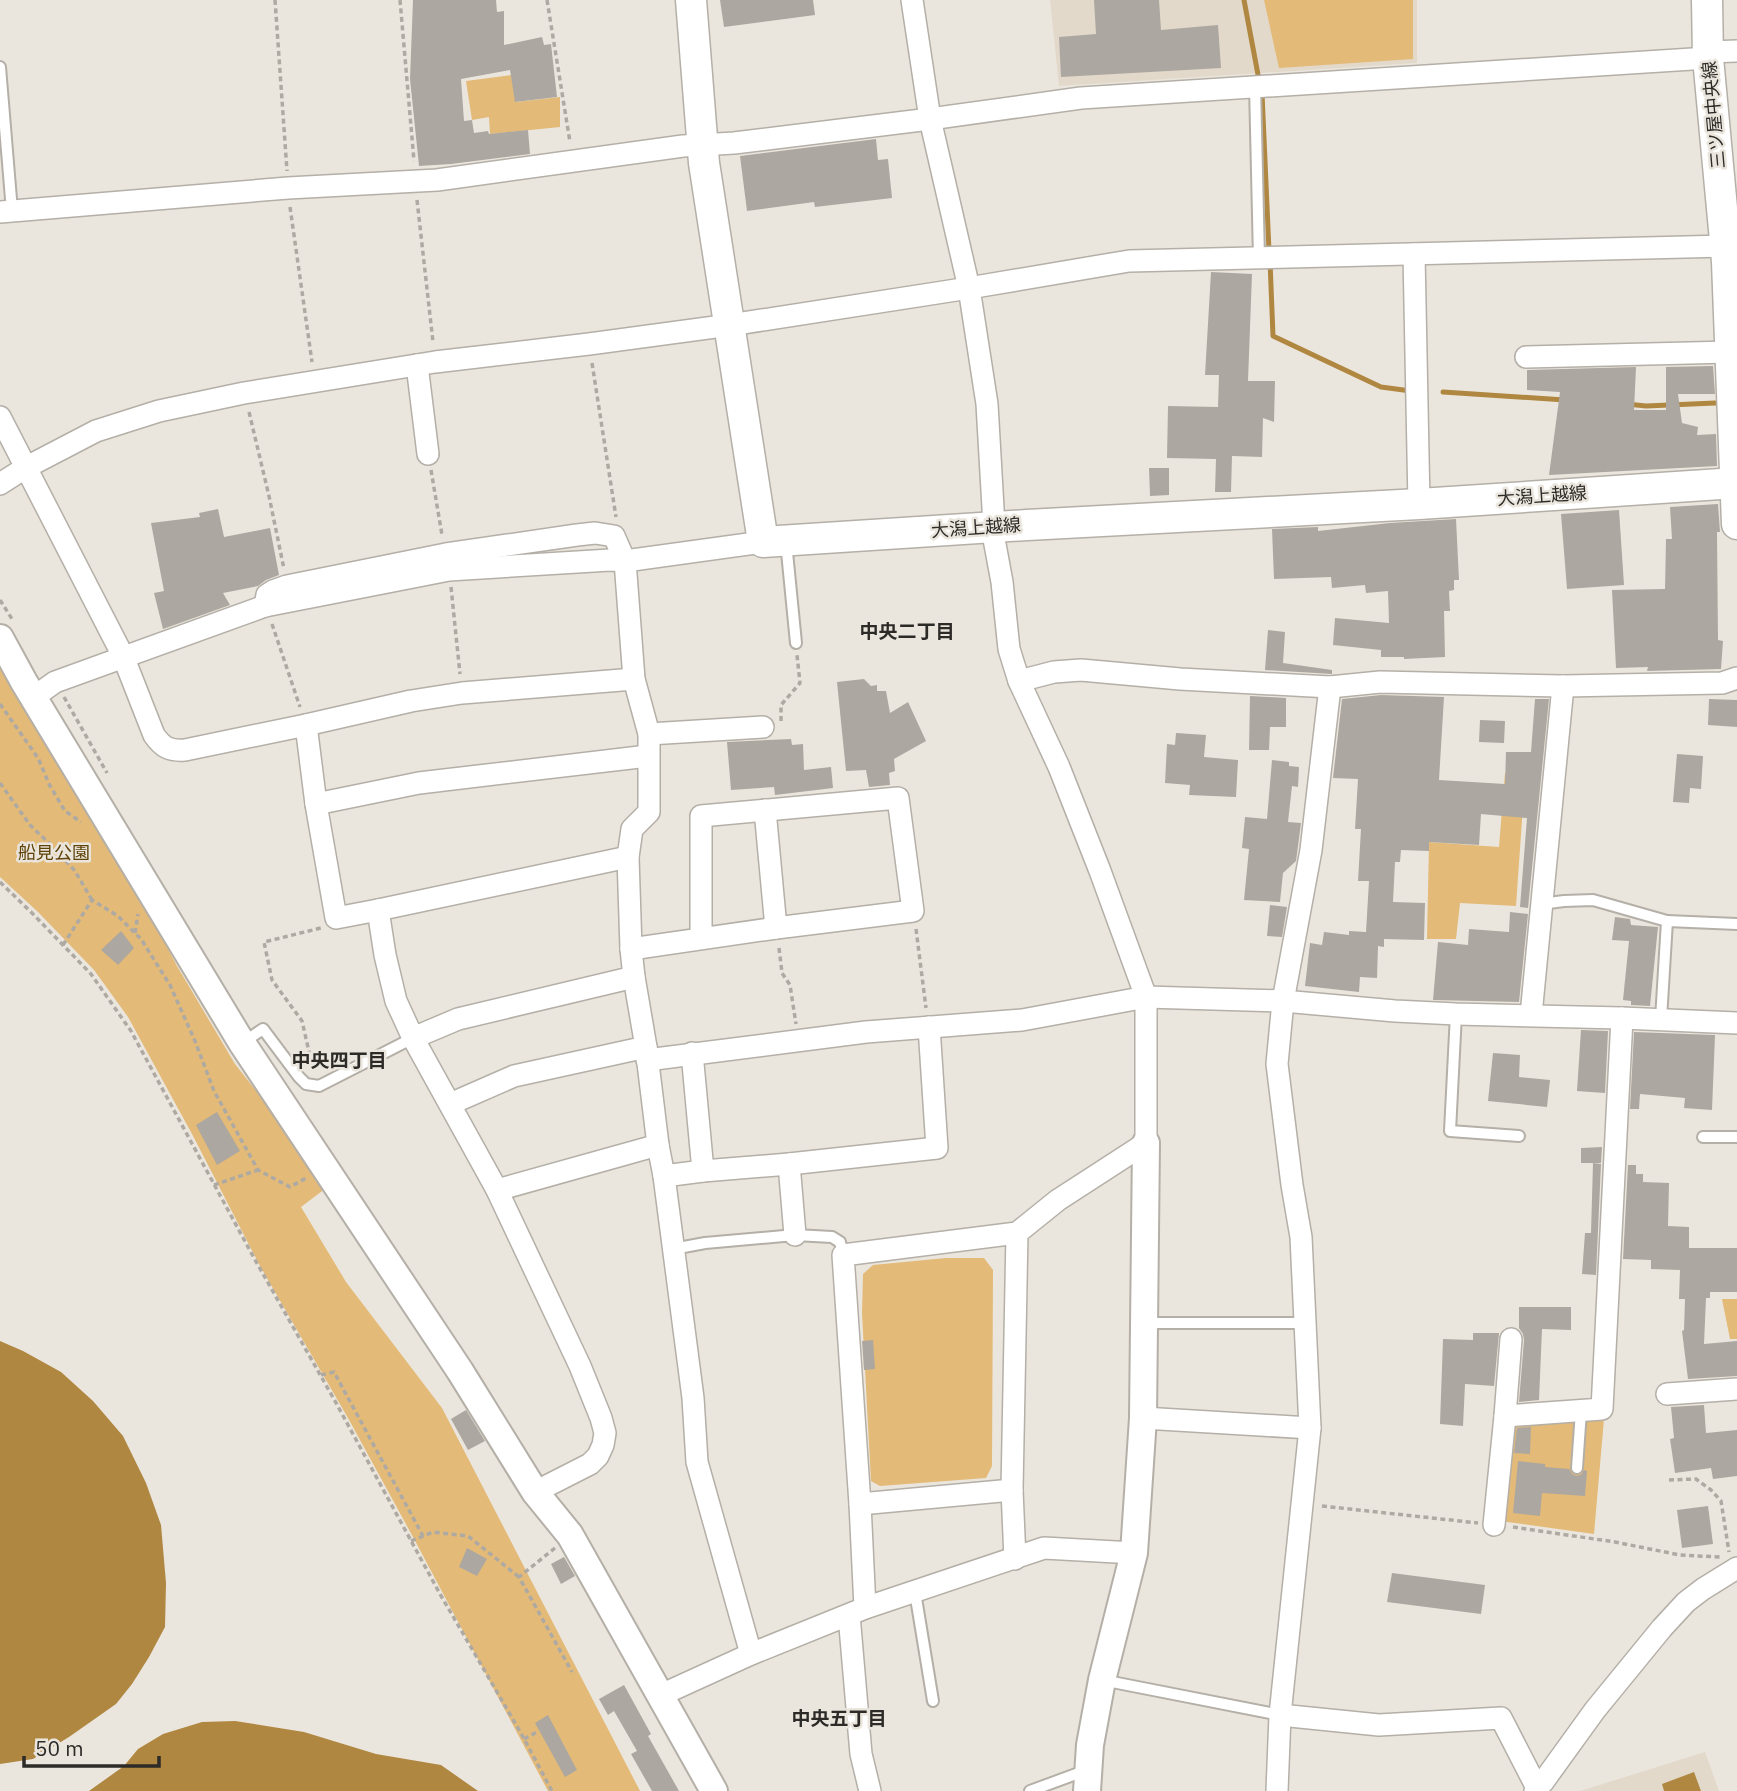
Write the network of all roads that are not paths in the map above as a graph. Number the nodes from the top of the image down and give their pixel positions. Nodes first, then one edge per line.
1 (691, 0) edge
2 (912, 0) edge
3 (1707, 0) edge
4 (1718, 53) edge
5 (0, 66) edge
6 (1255, 85) junction
7 (930, 119) junction
8 (702, 145) junction
9 (6, 211) edge
10 (1726, 246) junction
11 (1415, 254) junction
12 (1259, 258) junction
13 (1733, 284) edge
14 (969, 288) junction
15 (730, 325) junction
16 (1730, 352) junction
17 (1525, 357) dead end
18 (417, 365) junction
19 (0, 417) edge
20 (428, 454) road end
21 (25, 468) junction
22 (1736, 483) edge
23 (0, 484) edge
24 (1419, 504) junction
25 (1737, 524) edge
26 (993, 527) junction
27 (774, 542) junction
28 (625, 561) junction
29 (447, 562) junction
30 (265, 606) junction
31 (0, 638) edge
32 (796, 643) road end
33 (123, 656) junction
34 (1737, 678) edge
35 (634, 679) junction
36 (1019, 681) junction
37 (1563, 686) junction
38 (1330, 687) junction
39 (34, 697) junction
40 (306, 725) junction
41 (763, 727) road end
42 (649, 734) junction
43 (648, 756) junction
44 (316, 804) junction
45 (765, 810) junction
46 (628, 857) junction
47 (1541, 904) junction
48 (377, 910) junction
49 (1667, 921) junction
50 (1737, 924) edge
51 (776, 928) junction
52 (701, 939) junction
53 (632, 949) junction
54 (634, 977) junction
55 (1146, 997) junction
56 (1283, 1000) junction
57 (1456, 1014) junction
58 (1531, 1015) junction
59 (1622, 1018) junction
60 (1661, 1019) junction
61 (1737, 1023) edge
62 (929, 1027) junction
63 (413, 1038) junction
64 (242, 1043) junction
65 (647, 1053) junction
66 (692, 1053) junction
67 (450, 1104) junction
68 (1519, 1136) dead end
69 (1703, 1137) dead end
70 (1737, 1137) edge
71 (1146, 1143) junction
72 (658, 1145) junction
73 (789, 1164) junction
74 (703, 1171) junction
75 (664, 1176) junction
76 (497, 1190) junction
77 (1017, 1233) junction
78 (795, 1235) junction
79 (673, 1249) junction
80 (843, 1255) junction
81 (1144, 1322) junction
82 (1305, 1323) junction
83 (1511, 1339) dead end
84 (1737, 1389) edge
85 (1667, 1394) dead end
86 (1581, 1410) junction
87 (1505, 1416) junction
88 (1143, 1418) junction
89 (1310, 1428) junction
90 (1577, 1468) dead end
91 (1012, 1490) junction
92 (535, 1492) junction
93 (860, 1504) junction
94 (1494, 1525) road end
95 (1135, 1553) junction
96 (1015, 1559) junction
97 (1737, 1568) edge
98 (915, 1592) junction
99 (858, 1612) junction
100 (751, 1654) junction
101 (1102, 1680) junction
102 (661, 1695) junction
103 (933, 1701) dead end
104 (1280, 1715) junction
105 (1087, 1780) edge
106 (1542, 1788) edge
107 (714, 1791) edge
108 (870, 1791) edge
109 (1030, 1791) edge
110 (1277, 1791) edge

1 - 8 main road
2 - 7 street
3 - 4 main road, 三ツ屋中央線
4 - 6 street
4 - 10 main road, 三ツ屋中央線
5 - 9 lane
6 - 7 street
6 - 12 lane
7 - 8 street
7 - 14 street
8 - 9 street
8 - 15 main road
10 - 11 street
10 - 13 main road, 三ツ屋中央線
11 - 12 street
11 - 24 street
12 - 14 street
13 - 16 main road, 三ツ屋中央線
14 - 15 street
14 - 26 street
15 - 18 street
15 - 27 main road
16 - 17 street
16 - 22 main road, 三ツ屋中央線
18 - 20 street
18 - 21 street
19 - 21 street
21 - 23 street
21 - 33 street
22 - 24 main road, 大潟上越線
22 - 25 main road, 三ツ屋中央線
24 - 26 main road, 大潟上越線
26 - 27 main road, 大潟上越線
26 - 36 street
27 - 28 street
27 - 32 lane
28 - 29 street
28 - 29 street
28 - 35 street
29 - 30 street
29 - 30 street
30 - 33 street
31 - 39 street
33 - 39 street
33 - 40 street
34 - 37 street
35 - 40 street
35 - 42 street
36 - 38 street
36 - 55 street
37 - 38 street
37 - 47 street
38 - 56 street
39 - 64 street
40 - 44 street
41 - 42 street
42 - 43 street
43 - 44 street
43 - 46 street
44 - 48 street
45 - 51 street
45 - 51 street
45 - 52 street
46 - 48 street
46 - 53 street
47 - 49 lane
47 - 58 street
48 - 63 street
49 - 50 lane
49 - 60 lane
51 - 52 street
52 - 53 street
53 - 54 street
54 - 63 street
54 - 65 street
55 - 56 street
55 - 62 street
55 - 71 street
56 - 57 street
56 - 82 street
57 - 58 street
57 - 68 lane
58 - 59 street
59 - 60 street
59 - 86 street
60 - 61 street
62 - 66 street
62 - 73 street
63 - 64 lane
63 - 67 street
64 - 92 street
65 - 66 street
65 - 67 street
65 - 72 street
66 - 74 street
67 - 76 street
69 - 70 lane
71 - 77 street
71 - 81 street
72 - 75 street
72 - 76 street
73 - 74 street
73 - 78 street
74 - 75 street
75 - 79 street
76 - 92 street
77 - 80 street
77 - 91 street
78 - 79 lane
78 - 80 lane
79 - 100 street
80 - 93 street
81 - 82 lane
81 - 88 street
82 - 89 street
83 - 87 street
84 - 85 street
86 - 87 street
86 - 90 lane
87 - 94 street
88 - 89 street
88 - 95 street
89 - 104 street
91 - 93 street
91 - 96 street
92 - 102 street
93 - 99 street
95 - 96 street
95 - 101 street
96 - 98 street
97 - 106 street
98 - 99 street
98 - 103 lane
99 - 100 street
99 - 108 street
100 - 102 street
101 - 104 lane
101 - 105 street
102 - 107 street
104 - 106 street
104 - 110 street
105 - 109 lane

